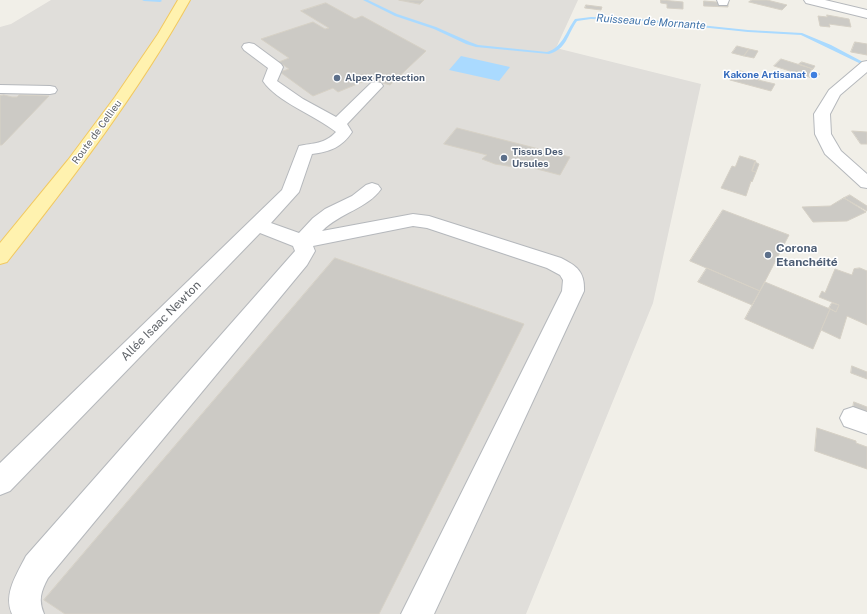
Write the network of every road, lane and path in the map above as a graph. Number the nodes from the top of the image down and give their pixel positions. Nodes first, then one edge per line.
1 (184, 0) edge
2 (810, 0) edge
3 (828, 2) edge
4 (866, 15) edge
5 (248, 47) dead end
6 (866, 67) edge
7 (376, 86) dead end
8 (0, 88) edge
9 (50, 90) dead end
10 (337, 125) junction
11 (867, 183) edge
12 (372, 189) dead end
13 (258, 224) junction
14 (302, 242) junction
15 (0, 257) edge
16 (0, 482) edge
17 (28, 614) edge
18 (417, 614) edge

1 - 15 main road, Route de Cellieu
2 - 3 street
3 - 4 street
5 - 10 street
6 - 11 street
7 - 10 street
8 - 9 street
10 - 13 street, Allée Isaac Newton
12 - 14 street
13 - 14 street
13 - 16 street, Allée Isaac Newton
14 - 17 street
14 - 18 street

